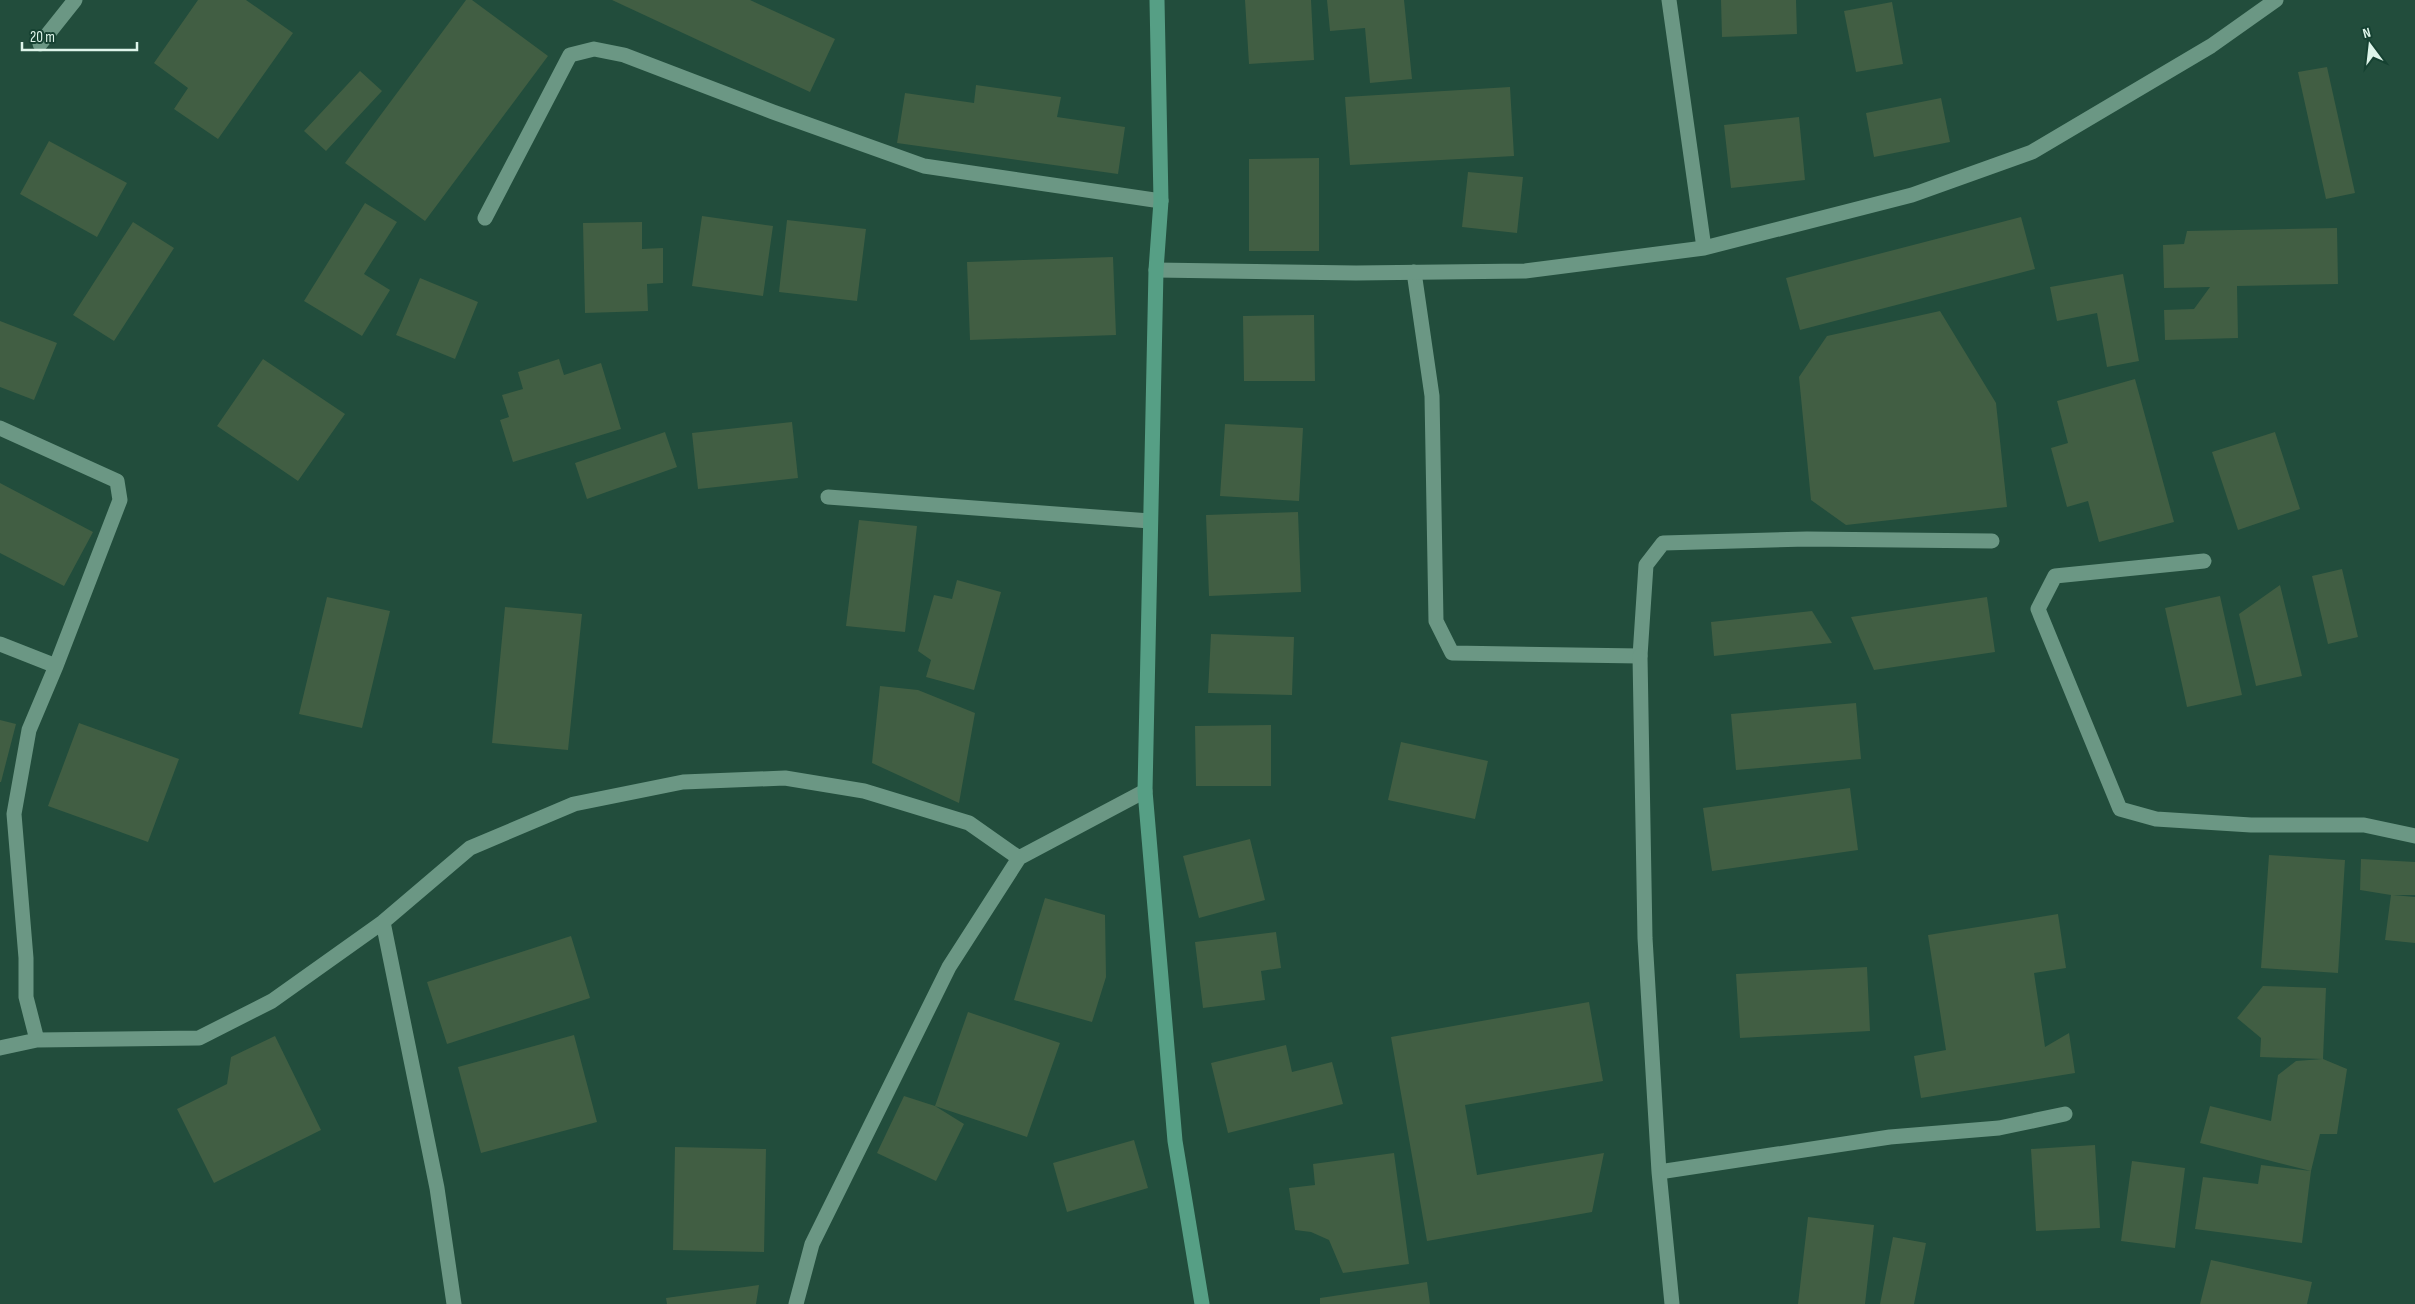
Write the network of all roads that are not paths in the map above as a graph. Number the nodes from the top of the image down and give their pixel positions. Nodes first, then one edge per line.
1 (75, 0) edge
2 (1157, 0) edge
3 (1669, 0) edge
4 (2276, 0) edge
5 (40, 44) dead end
6 (1161, 201) junction
7 (485, 218) dead end
8 (1704, 248) junction
9 (1156, 270) junction
10 (1414, 272) junction
11 (0, 428) edge
12 (828, 497) dead end
13 (1150, 521) junction
14 (1992, 541) dead end
15 (2204, 561) dead end
16 (0, 644) edge
17 (1640, 656) junction
18 (56, 666) junction
19 (1145, 791) junction
20 (2415, 836) edge
21 (1019, 858) junction
22 (383, 922) junction
23 (37, 1040) junction
24 (0, 1048) edge
25 (2065, 1114) dead end
26 (1660, 1172) junction
27 (454, 1304) edge
28 (796, 1304) edge
29 (1202, 1304) edge
30 (1672, 1304) edge

1 - 5 street
2 - 6 street
3 - 8 street
4 - 8 street
6 - 7 street
6 - 9 street
8 - 10 street
9 - 10 street
9 - 13 street
10 - 17 street
11 - 18 street
12 - 13 street
13 - 19 street
14 - 17 street
15 - 20 street
16 - 18 street
17 - 26 street
18 - 23 street
19 - 21 street
19 - 29 street
21 - 22 street
21 - 28 street
22 - 23 street
22 - 27 street
23 - 24 street
25 - 26 street
26 - 30 street

